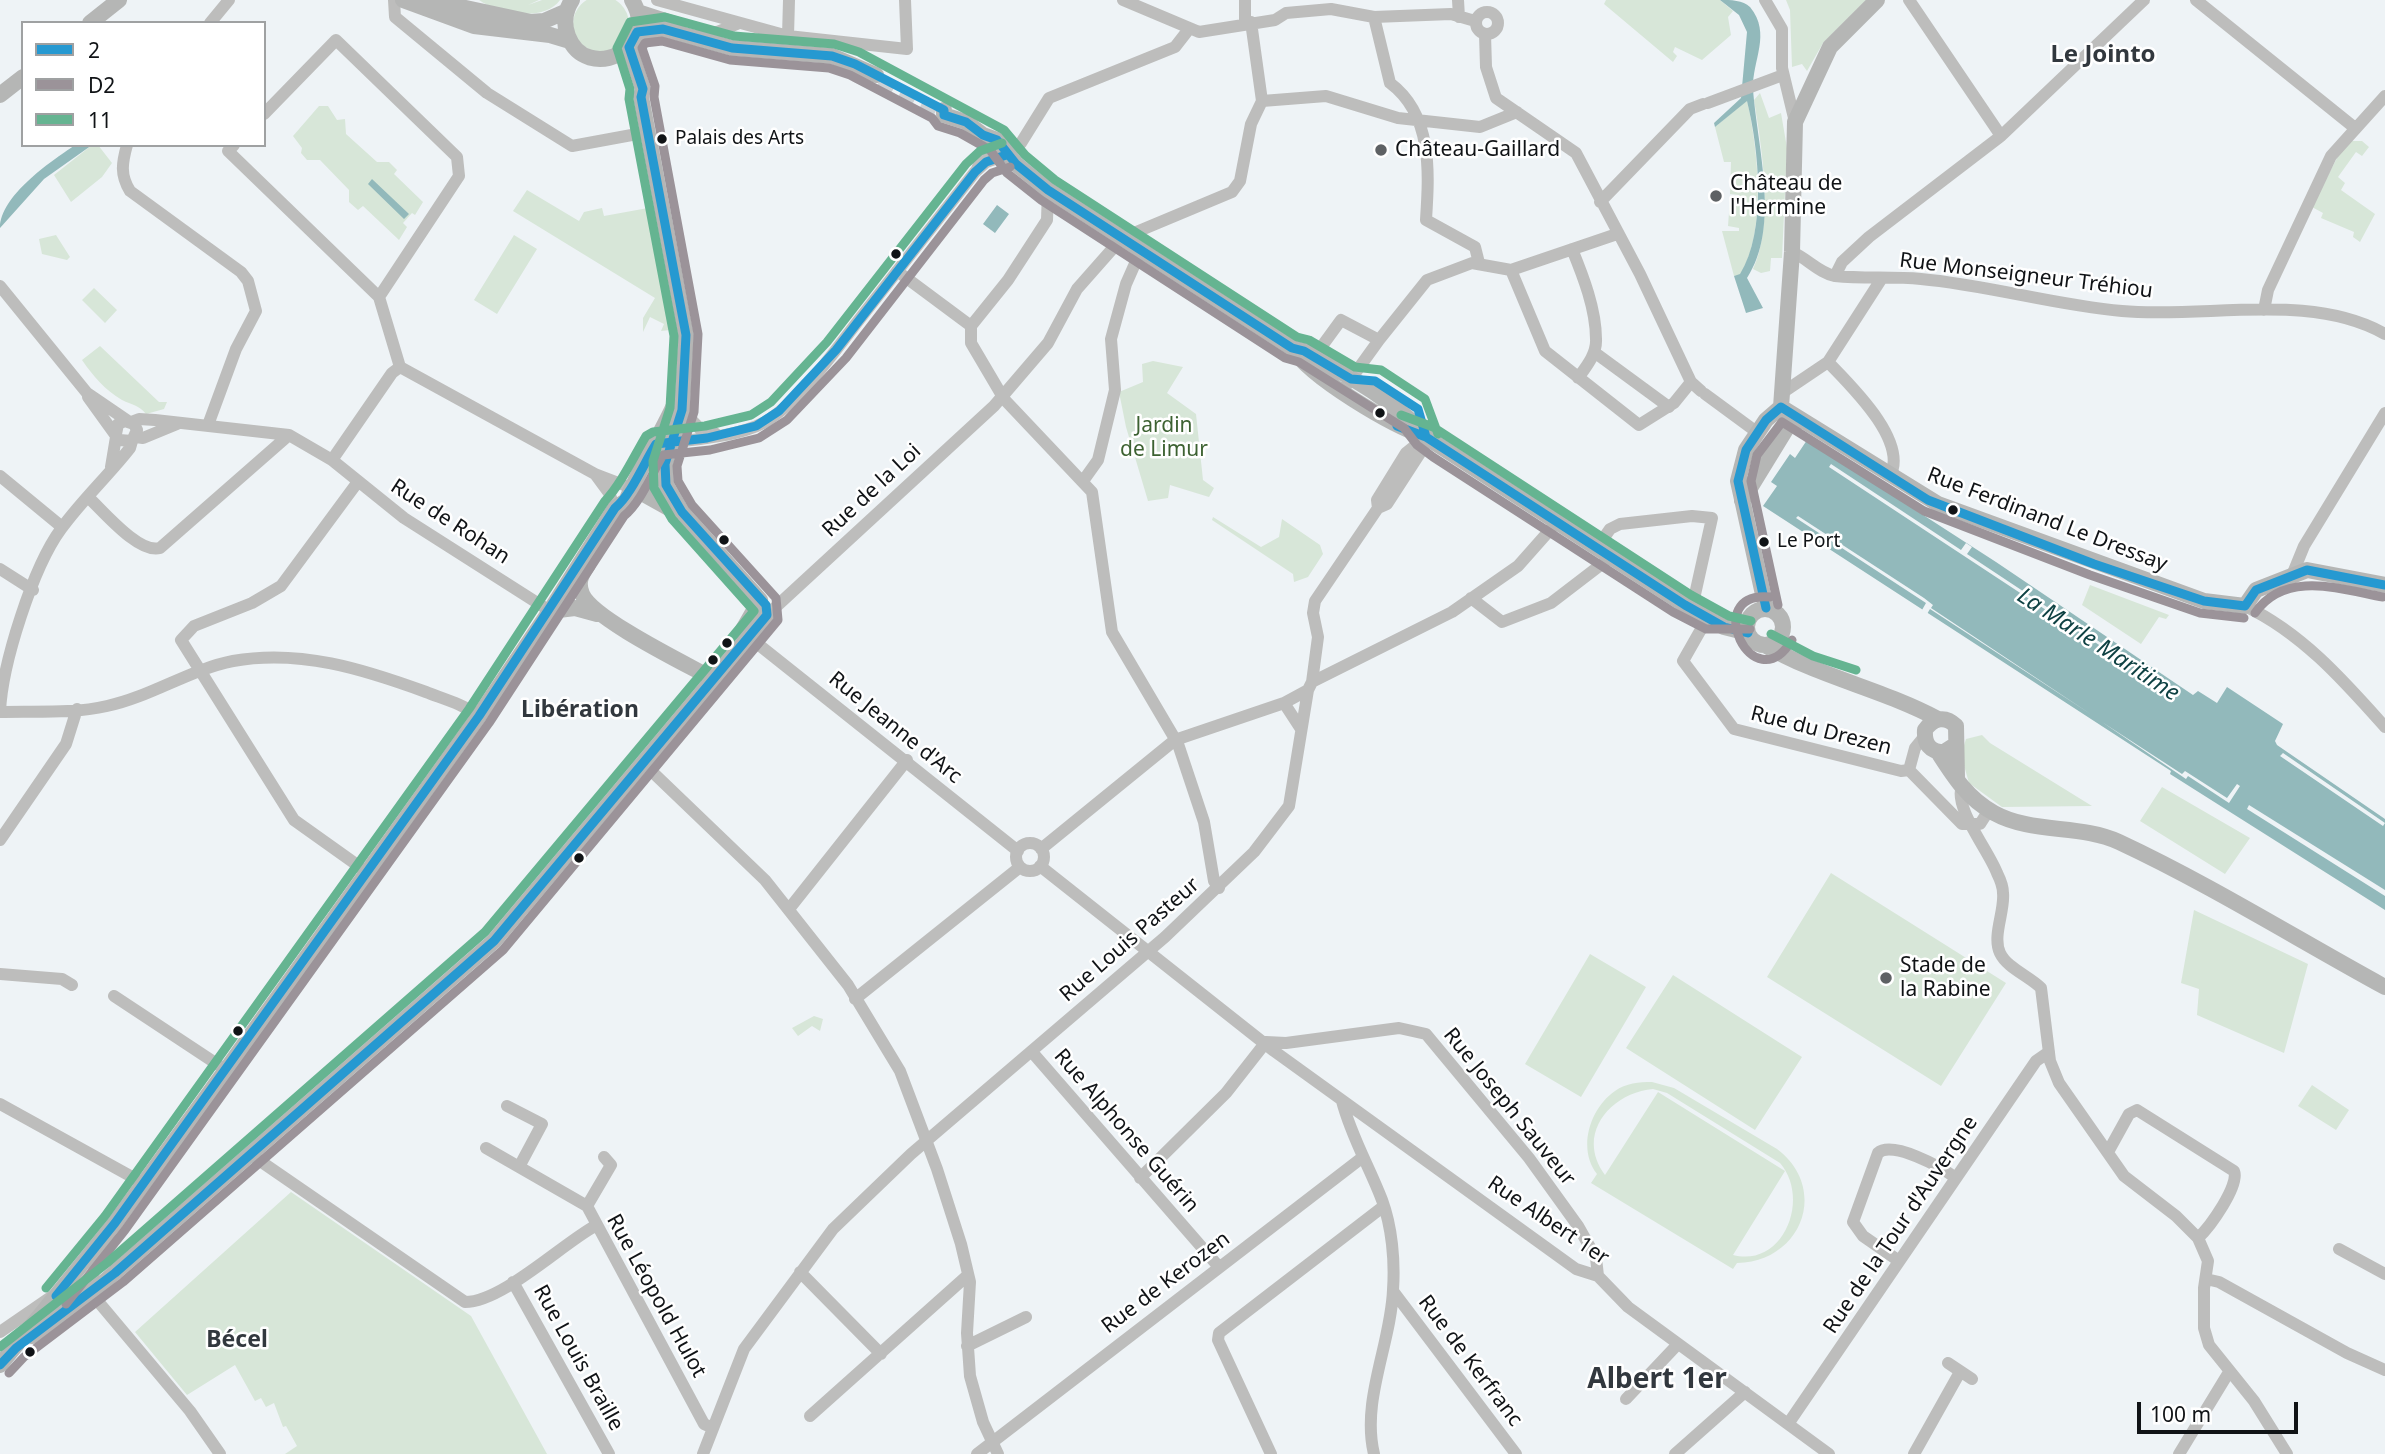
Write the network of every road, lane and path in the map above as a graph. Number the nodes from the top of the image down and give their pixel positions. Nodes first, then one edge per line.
1 (118, 0) edge
2 (229, 0) edge
3 (394, 0) edge
4 (402, 0) edge
5 (428, 0) edge
6 (657, 0) edge
7 (789, 0) edge
8 (905, 0) edge
9 (1123, 0) edge
10 (1245, 0) edge
11 (1458, 0) edge
12 (1765, 0) edge
13 (1877, 0) edge
14 (1909, 0) edge
15 (2144, 0) edge
16 (2196, 0) edge
17 (570, 5) edge
18 (635, 6) edge
19 (1351, 9) edge
20 (1374, 17) junction
21 (1459, 17) junction
22 (92, 21) edge
23 (212, 21) edge
24 (1475, 21) junction
25 (1248, 23) junction
26 (745, 25) junction
27 (1189, 29) junction
28 (638, 32) junction
29 (702, 32) junction
30 (1485, 34) junction
31 (788, 36) junction
32 (570, 41) junction
33 (629, 47) junction
34 (743, 47) junction
35 (608, 58) junction
36 (876, 75) tunnel mouth
37 (1783, 75) junction
38 (21, 79) edge
39 (0, 95) edge
40 (2385, 96) edge
41 (641, 97) junction
42 (1262, 101) junction
43 (266, 112) edge
44 (944, 113) tunnel mouth
45 (1517, 113) junction
46 (1416, 120) junction
47 (1795, 122) junction
48 (2355, 128) junction
49 (648, 132) junction
50 (983, 135) junction
51 (2001, 136) junction
52 (127, 147) edge
53 (232, 147) edge
54 (1006, 155) junction
55 (975, 173) junction
56 (1048, 190) junction
57 (1600, 202) junction
58 (1617, 234) junction
59 (1122, 238) junction
60 (1141, 250) junction
61 (1567, 251) junction
62 (1792, 252) junction
63 (1479, 263) junction
64 (1511, 270) junction
65 (897, 271) junction
66 (1835, 276) junction
67 (1882, 278) junction
68 (0, 286) edge
69 (379, 297) junction
70 (2264, 310) junction
71 (971, 326) junction
72 (2385, 334) edge
73 (1379, 340) junction
74 (1292, 348) junction
75 (1594, 352) junction
76 (1314, 357) junction
77 (1828, 362) junction
78 (400, 367) junction
79 (1578, 378) junction
80 (1691, 382) junction
81 (1347, 385) junction
82 (682, 388) junction
83 (87, 393) junction
84 (1001, 395) junction
85 (1782, 400) junction
86 (1669, 407) junction
87 (682, 410) junction
88 (2385, 413) edge
89 (130, 422) junction
90 (1806, 422) junction
91 (177, 424) junction
92 (208, 425) junction
93 (1788, 426) junction
94 (1758, 433) junction
95 (116, 435) junction
96 (289, 435) junction
97 (718, 435) junction
98 (1426, 437) junction
99 (134, 439) junction
100 (673, 442) junction
101 (656, 444) junction
102 (332, 460) junction
103 (111, 467) junction
104 (595, 474) junction
105 (0, 476) edge
106 (1890, 476) junction
107 (1083, 481) junction
108 (357, 483) junction
109 (628, 496) junction
110 (89, 498) junction
111 (1742, 500) junction
112 (682, 512) junction
113 (1557, 522) junction
114 (62, 527) junction
115 (1604, 553) junction
116 (0, 569) edge
117 (2293, 573) junction
118 (2385, 585) edge
119 (33, 590) junction
120 (1471, 598) junction
121 (2245, 606) junction
122 (764, 608) junction
123 (1692, 608) junction
124 (1766, 608) junction
125 (550, 611) junction
126 (600, 615) junction
127 (1708, 617) junction
128 (1749, 625) junction
129 (1782, 633) junction
130 (749, 637) junction
131 (1765, 645) junction
132 (732, 654) junction
133 (1795, 660) junction
134 (199, 672) junction
135 (713, 679) junction
136 (1310, 686) junction
137 (1284, 703) junction
138 (77, 709) junction
139 (0, 712) edge
140 (479, 716) junction
141 (2385, 727) edge
142 (1301, 729) junction
143 (1929, 729) junction
144 (1175, 740) junction
145 (1955, 745) junction
146 (1938, 752) junction
147 (907, 760) junction
148 (643, 763) junction
149 (1909, 770) junction
150 (1959, 783) junction
151 (1989, 810) junction
152 (1975, 826) junction
153 (0, 840) edge
154 (1041, 849) junction
155 (1018, 851) junction
156 (1040, 866) junction
157 (1020, 867) junction
158 (367, 872) junction
159 (1219, 888) junction
160 (789, 909) junction
161 (1145, 951) junction
162 (0, 974) edge
163 (72, 985) dead end
164 (2385, 987) edge
165 (114, 996) dead end
166 (855, 999) junction
167 (1304, 1041) junction
168 (1266, 1042) junction
169 (1032, 1052) junction
170 (2049, 1052) junction
171 (1298, 1068) junction
172 (226, 1070) junction
173 (1342, 1101) junction
174 (0, 1104) edge
175 (507, 1106) dead end
176 (926, 1142) junction
177 (486, 1148) dead end
178 (2108, 1153) junction
179 (250, 1154) junction
180 (604, 1157) dead end
181 (1363, 1157) junction
182 (519, 1167) junction
183 (1140, 1178) junction
184 (1956, 1178) junction
185 (143, 1183) junction
186 (587, 1206) junction
187 (1384, 1206) junction
188 (116, 1223) junction
189 (595, 1226) junction
190 (2198, 1238) junction
191 (2339, 1249) dead end
192 (1899, 1261) junction
193 (1219, 1267) junction
194 (800, 1272) junction
195 (2385, 1274) edge
196 (968, 1275) junction
197 (1598, 1276) junction
198 (2206, 1279) junction
199 (513, 1282) junction
200 (60, 1291) junction
201 (1394, 1291) junction
202 (92, 1293) junction
203 (1026, 1317) dead end
204 (0, 1332) edge
205 (1678, 1344) junction
206 (8, 1345) edge
207 (967, 1346) junction
208 (881, 1354) junction
209 (1948, 1363) dead end
210 (0, 1365) edge
211 (2385, 1370) edge
212 (2229, 1371) junction
213 (1960, 1372) junction
214 (1972, 1379) dead end
215 (1745, 1392) junction
216 (1626, 1399) dead end
217 (810, 1416) dead end
218 (1788, 1424) junction
219 (713, 1429) junction
220 (992, 1440) junction
221 (709, 1451) edge
222 (220, 1454) edge
223 (609, 1454) edge
224 (976, 1454) edge
225 (998, 1454) edge
226 (1271, 1454) edge
227 (1374, 1454) edge
228 (1516, 1454) edge
229 (1675, 1454) edge
230 (1829, 1454) edge
231 (1914, 1454) edge
232 (2179, 1454) edge
233 (2287, 1454) edge

1 - 22 main road
2 - 23 street
3 - 49 street
4 - 32 main road
5 - 17 main road
6 - 26 street
7 - 31 street
8 - 31 street
9 - 27 street
10 - 25 street
11 - 21 street
12 - 37 street
13 - 47 main road
14 - 51 street
15 - 51 street
16 - 48 street
17 - 32 main road
18 - 28 main road
18 - 29 main road
19 - 20 street
19 - 25 street
20 - 21 street
20 - 46 street
21 - 24 street
24 - 30 street
24 - 30 street
25 - 27 street
25 - 42 street
26 - 29 street
26 - 31 street
27 - 54 street
28 - 33 main road
28 - 34 main road
29 - 34 main road
30 - 45 street
32 - 35 main road
33 - 35 main road
33 - 41 main road
34 - 36 main road
35 - 41 main road
37 - 47 street
37 - 57 street
38 - 39 main road
40 - 48 street
41 - 49 main road
42 - 46 street
42 - 59 street
43 - 69 street
44 - 50 main road
45 - 46 street
45 - 57 street
46 - 63 street
47 - 62 main road
48 - 70 street
49 - 82 main road
50 - 54 main road
50 - 55 street
51 - 66 street
52 - 92 street
53 - 69 street
54 - 55 street
54 - 56 main road
55 - 65 street
56 - 59 main road
56 - 71 street
57 - 58 street
58 - 61 street
58 - 80 street
59 - 60 main road
59 - 84 street, Rue de la Loi
60 - 74 main road
60 - 107 street
61 - 64 street
61 - 75 street
62 - 66 street, Rue Monseigneur Tréhiou
62 - 85 main road
63 - 64 street
63 - 73 street
64 - 79 street
65 - 71 street
65 - 97 street
66 - 67 street, Rue Monseigneur Tréhiou
67 - 70 street, Rue Monseigneur Tréhiou
67 - 77 street
68 - 83 street
69 - 78 street
70 - 72 street, Rue Monseigneur Tréhiou
71 - 84 street
73 - 76 street
73 - 81 street
74 - 76 main road
74 - 81 main road
75 - 79 street
75 - 86 street
76 - 81 main road
77 - 85 street
77 - 106 street
78 - 102 street
78 - 104 street
79 - 86 street
80 - 86 street
80 - 94 street
81 - 98 main road
82 - 87 main road
82 - 101 main road
83 - 89 street
83 - 95 street
84 - 107 street
84 - 122 street, Rue de la Loi
85 - 90 main road, Rue Ferdinand Le Dressay
85 - 93 main road
85 - 94 main road
87 - 97 street
87 - 100 main road
88 - 117 street
89 - 91 street
89 - 95 street
89 - 99 street
90 - 93 main road
90 - 106 main road, Rue Ferdinand Le Dressay
91 - 92 street
91 - 99 street
92 - 96 street
93 - 111 main road
94 - 111 main road
95 - 99 street
95 - 103 street
96 - 102 street, Rue de Rohan
96 - 110 street
97 - 100 street
98 - 113 main road
98 - 136 street, Rue Louis Pasteur
99 - 103 street
100 - 101 street
100 - 112 main road
101 - 109 main road
102 - 108 street, Rue de Rohan
103 - 110 street
104 - 109 street
104 - 109 street
105 - 114 street
106 - 121 main road, Rue Ferdinand Le Dressay
107 - 144 street
108 - 125 street, Rue de Rohan
108 - 134 street
109 - 112 main road
109 - 125 main road
109 - 126 main road
110 - 114 street
111 - 124 main road
112 - 122 main road
113 - 115 main road
113 - 120 street
114 - 119 street
115 - 120 street
115 - 123 main road
115 - 123 street
116 - 119 street
117 - 118 main road
117 - 121 main road
119 - 139 street
120 - 136 street
121 - 141 street
122 - 130 main road
122 - 132 main road
123 - 127 main road
124 - 128 main road
124 - 129 main road
125 - 126 main road
125 - 140 main road
126 - 135 main road
127 - 128 main road
127 - 149 street, Rue du Drezen
128 - 131 main road
129 - 131 main road
129 - 133 main road
130 - 132 main road
130 - 147 street, Rue Jeanne d'Arc
131 - 133 main road
132 - 135 main road
133 - 143 main road
134 - 138 street
134 - 140 street
134 - 158 street
135 - 148 main road
136 - 137 street
136 - 142 street, Rue Louis Pasteur
137 - 142 street
137 - 144 street
138 - 139 street
138 - 153 street
140 - 158 main road
142 - 159 street, Rue Louis Pasteur
143 - 145 main road
143 - 146 main road
143 - 149 street
144 - 154 street
144 - 159 street
145 - 146 main road
145 - 150 main road
146 - 150 main road
147 - 155 street, Rue Jeanne d'Arc
147 - 160 street
148 - 160 street
148 - 179 main road
149 - 152 street
150 - 151 main road
150 - 152 street
151 - 152 street
151 - 164 main road
152 - 170 street
154 - 155 street
154 - 156 street
155 - 157 street
156 - 157 street
156 - 161 street
157 - 166 street
158 - 172 main road
159 - 161 street, Rue Louis Pasteur
160 - 166 street
161 - 168 street
161 - 169 street, Rue Louis Pasteur
162 - 163 street
165 - 172 street
166 - 176 street
167 - 168 street, Rue Joseph Sauveur
167 - 171 street
167 - 197 street, Rue Joseph Sauveur
168 - 171 street, Rue Albert 1er
168 - 183 street
169 - 176 street, Rue Louis Pasteur
169 - 183 street, Rue Alphonse Guérin
170 - 178 street
170 - 184 street, Rue de la Tour d'Auvergne
171 - 173 street, Rue Albert 1er
172 - 185 main road
173 - 181 street
173 - 197 street, Rue Albert 1er
174 - 185 street
175 - 182 street
176 - 194 street, Rue Louis Pasteur
176 - 196 street
177 - 182 street, Rue Léopold Hulot
178 - 190 street
178 - 190 street
179 - 199 street
179 - 202 main road
180 - 186 street
181 - 187 street
181 - 193 street, Rue de Kerozen
182 - 186 street, Rue Léopold Hulot
183 - 193 street, Rue Alphonse Guérin
184 - 192 street, Rue de la Tour d'Auvergne
184 - 192 street
185 - 188 main road
186 - 189 street, Rue Léopold Hulot
187 - 201 street
187 - 226 street
188 - 200 main road
188 - 202 street
189 - 199 street
189 - 219 street, Rue Léopold Hulot
190 - 198 street
191 - 195 street
192 - 218 street, Rue de la Tour d'Auvergne
193 - 220 street, Rue de Kerozen
194 - 208 street
194 - 219 street, Rue Louis Pasteur
196 - 207 street
196 - 208 street
197 - 205 street, Rue Albert 1er
198 - 211 street
198 - 212 street
199 - 223 street, Rue Louis Braille
200 - 204 street
200 - 206 main road
201 - 227 street
201 - 228 street, Rue de Kerfranc
202 - 206 main road
202 - 222 street
203 - 207 street
205 - 215 street, Rue Albert 1er
205 - 216 street
206 - 210 main road
207 - 220 street
208 - 217 street
209 - 213 street
212 - 232 street
212 - 233 street
213 - 214 street
213 - 231 street
215 - 218 street, Rue Albert 1er
215 - 229 street
218 - 230 street, Rue Albert 1er
219 - 221 street, Rue Louis Pasteur
220 - 224 street, Rue de Kerozen
220 - 225 street

